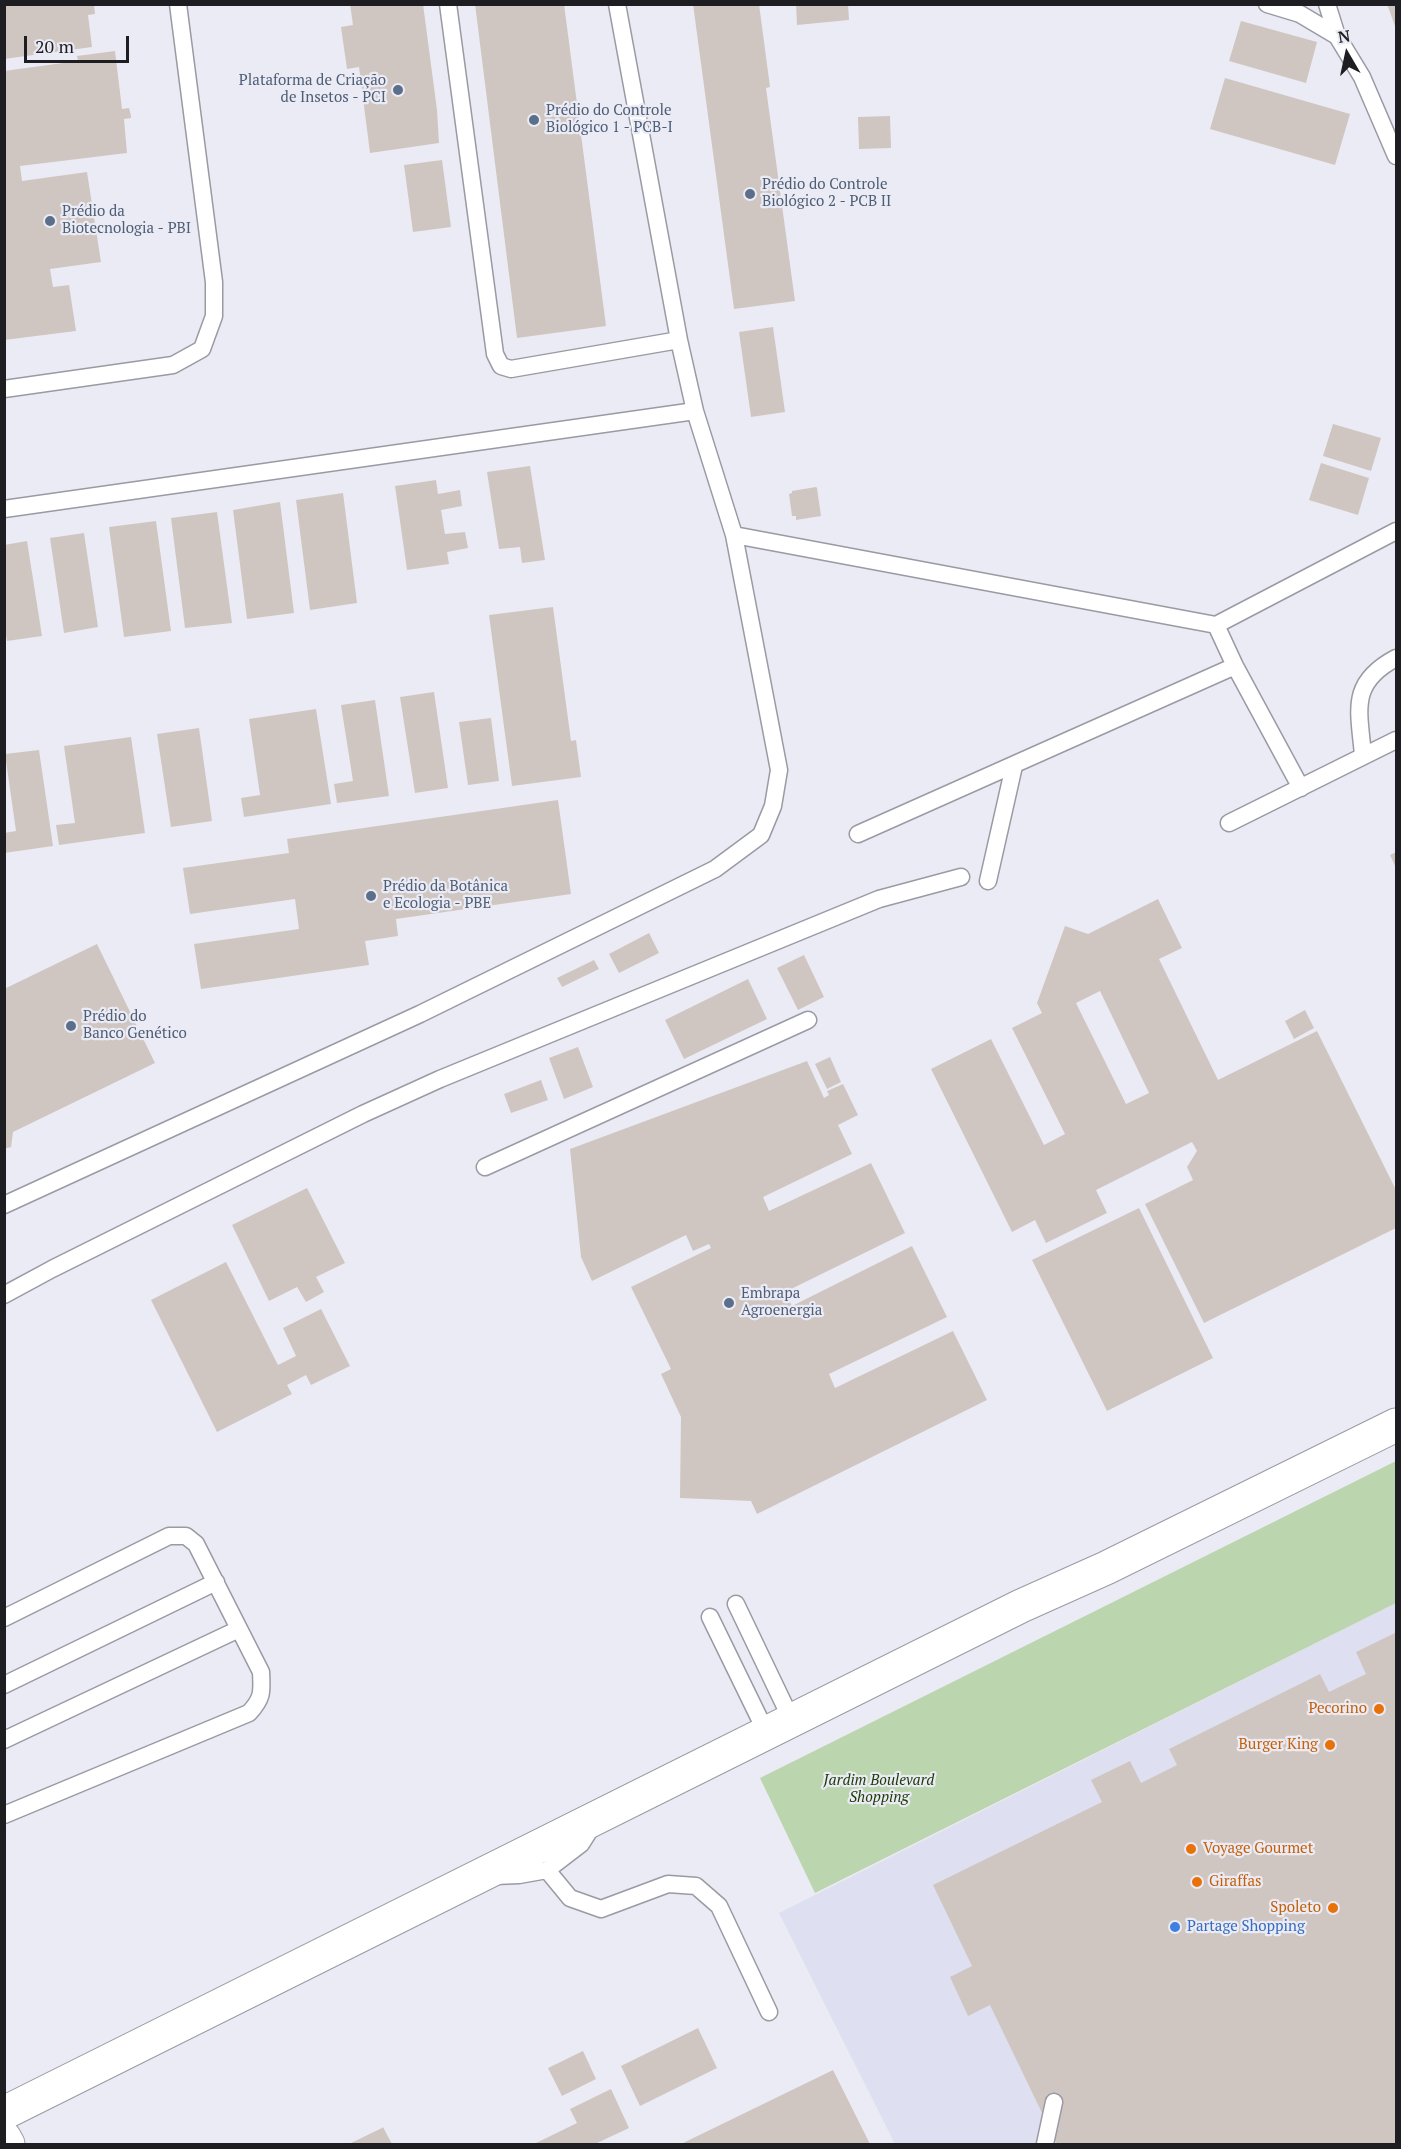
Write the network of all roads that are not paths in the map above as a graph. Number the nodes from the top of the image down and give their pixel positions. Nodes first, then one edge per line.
1 (178, 4) edge
2 (448, 4) edge
3 (617, 4) edge
4 (1267, 4) edge
5 (1327, 4) edge
6 (1337, 36) junction
7 (1396, 156) edge
8 (679, 340) junction
9 (4, 390) edge
10 (695, 411) junction
11 (4, 509) edge
12 (1396, 531) edge
13 (734, 536) junction
14 (1216, 625) junction
15 (1396, 658) edge
16 (1235, 666) junction
17 (1396, 740) edge
18 (1363, 756) junction
19 (1014, 766) junction
20 (1301, 788) junction
21 (1229, 823) dead end
22 (858, 834) dead end
23 (961, 877) dead end
24 (988, 881) dead end
25 (808, 1020) dead end
26 (486, 1167) dead end
27 (4, 1205) edge
28 (4, 1295) edge
29 (1396, 1425) edge
30 (216, 1582) junction
31 (736, 1604) dead end
32 (4, 1617) edge
33 (710, 1617) dead end
34 (239, 1629) junction
35 (4, 1684) edge
36 (779, 1727) junction
37 (4, 1740) edge
38 (4, 1815) edge
39 (598, 1817) junction
40 (547, 1870) junction
41 (480, 1876) junction
42 (769, 2012) dead end
43 (1054, 2102) dead end
44 (4, 2113) edge
45 (4, 2137) edge
46 (8, 2145) edge
47 (1046, 2145) edge

1 - 9 lane
2 - 8 lane
3 - 8 lane
4 - 6 lane
5 - 6 lane
6 - 7 lane
8 - 10 lane
10 - 11 lane
10 - 13 lane
12 - 14 lane
13 - 14 lane
13 - 27 lane
14 - 16 lane
15 - 18 lane
16 - 19 lane
16 - 20 lane
17 - 18 lane
18 - 20 lane
19 - 22 lane
19 - 24 lane
20 - 21 lane
23 - 28 lane
25 - 26 lane
29 - 36 street
30 - 32 lane
30 - 34 lane
30 - 35 lane
31 - 36 lane
33 - 36 lane
34 - 37 lane
34 - 38 lane
36 - 39 street
39 - 40 lane
39 - 41 street
40 - 41 lane
40 - 42 lane
41 - 44 street
43 - 47 lane
45 - 46 street

